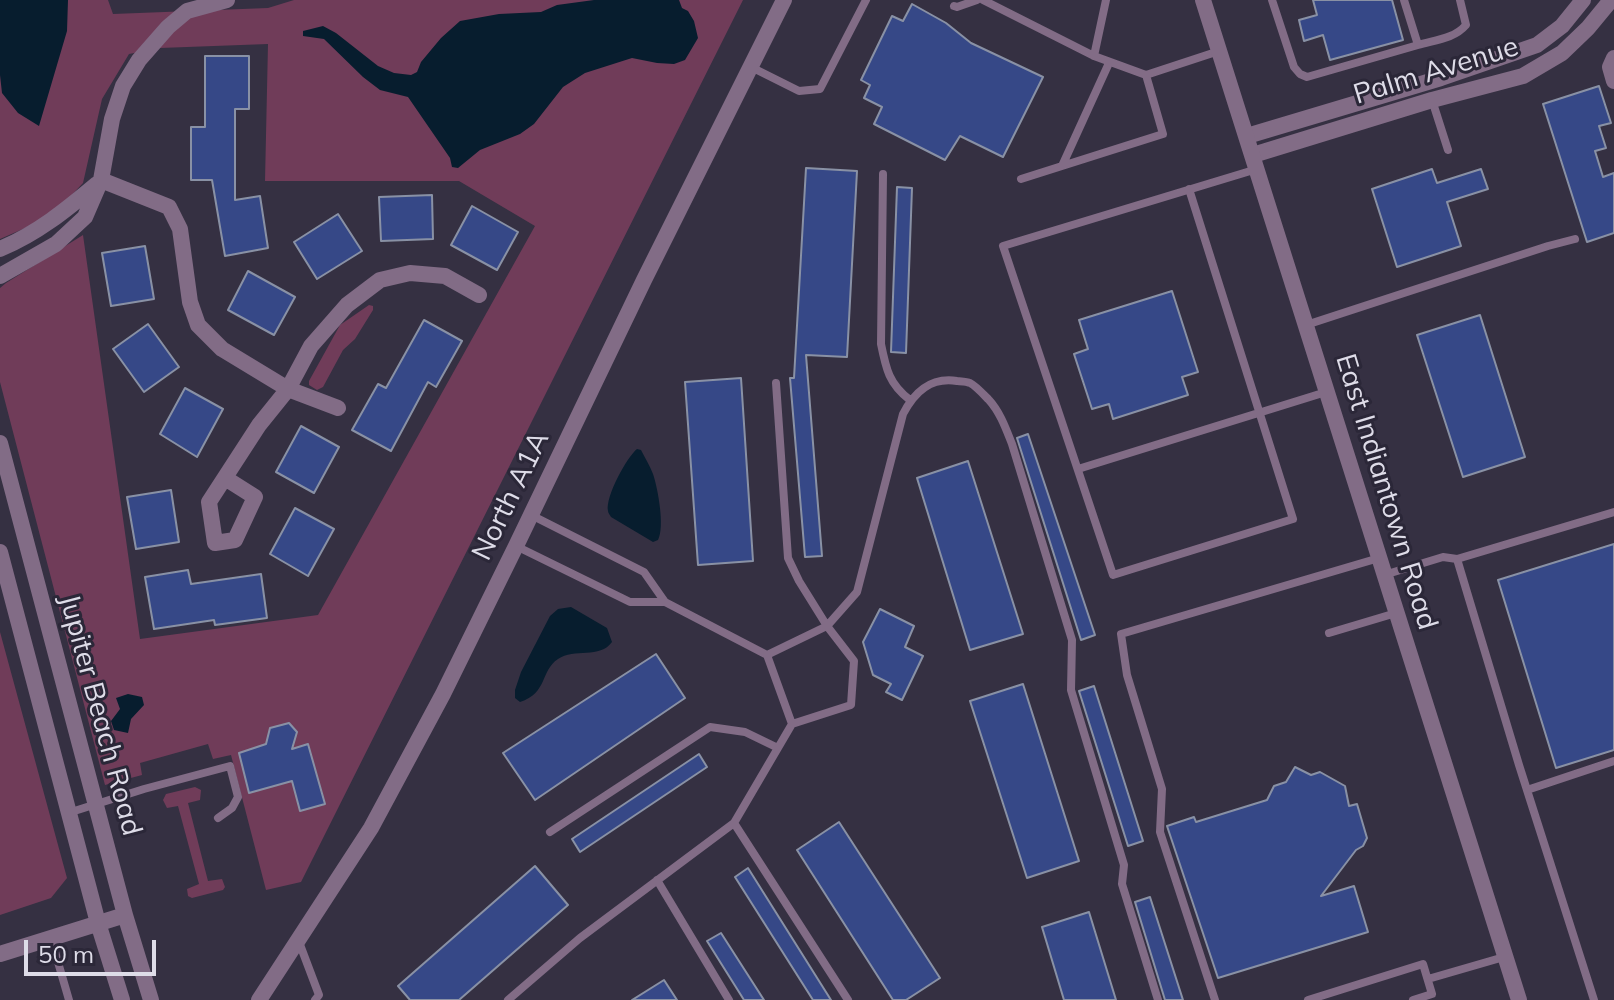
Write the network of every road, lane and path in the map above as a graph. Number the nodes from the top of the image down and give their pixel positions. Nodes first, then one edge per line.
1 (227, 0) edge
2 (784, 0) edge
3 (866, 0) edge
4 (977, 0) edge
5 (983, 0) edge
6 (1106, 0) edge
7 (1203, 0) edge
8 (1272, 0) edge
9 (1404, 0) edge
10 (1460, 0) edge
11 (1583, 0) edge
12 (1610, 2) edge
13 (954, 6) dead end
14 (1418, 45) junction
15 (1219, 50) junction
16 (1094, 56) junction
17 (1614, 58) edge
18 (1109, 63) junction
19 (751, 67) junction
20 (1146, 75) junction
21 (1614, 81) edge
22 (1432, 100) junction
23 (1247, 136) junction
24 (1448, 150) dead end
25 (1256, 162) junction
26 (1062, 166) junction
27 (883, 174) dead end
28 (1021, 179) dead end
29 (101, 180) junction
30 (1189, 189) junction
31 (1575, 239) dead end
32 (0, 249) edge
33 (0, 276) edge
34 (479, 295) dead end
35 (1306, 325) junction
36 (776, 383) dead end
37 (288, 389) junction
38 (1327, 392) junction
39 (910, 400) junction
40 (338, 408) dead end
41 (1259, 413) junction
42 (0, 443) edge
43 (1078, 469) junction
44 (225, 478) dead end
45 (1614, 512) edge
46 (531, 515) junction
47 (516, 546) junction
48 (0, 552) edge
49 (1379, 558) junction
50 (1457, 559) junction
51 (1384, 575) junction
52 (665, 602) junction
53 (1396, 613) junction
54 (827, 626) junction
55 (1329, 633) dead end
56 (767, 655) junction
57 (792, 724) junction
58 (778, 748) junction
59 (1614, 761) edge
60 (1527, 790) junction
61 (96, 804) junction
62 (68, 813) junction
63 (218, 818) dead end
64 (734, 823) junction
65 (550, 832) dead end
66 (657, 880) junction
67 (125, 915) junction
68 (98, 923) junction
69 (50, 937) junction
70 (299, 941) junction
71 (0, 954) edge
72 (1504, 957) junction
73 (1428, 979) junction
74 (69, 1000) edge
75 (122, 1000) edge
76 (151, 1000) edge
77 (259, 1000) edge
78 (315, 1000) edge
79 (508, 1000) edge
80 (729, 1000) edge
81 (848, 1000) edge
82 (1158, 1000) edge
83 (1215, 1000) edge
84 (1308, 1000) edge
85 (1413, 1000) edge
86 (1519, 1000) edge
87 (1594, 1000) edge

1 - 29 street
2 - 19 street, North A1A
3 - 19 lane
4 - 13 lane
5 - 16 lane
6 - 16 lane
7 - 15 street, East Indiantown Road
8 - 14 lane
9 - 14 lane
10 - 14 lane
11 - 23 street, Palm Avenue
12 - 22 street, Palm Avenue
15 - 20 lane
15 - 23 street, East Indiantown Road
16 - 18 lane
17 - 21 street
18 - 20 lane
18 - 26 lane
19 - 46 street, North A1A
20 - 26 lane
22 - 24 lane
22 - 25 street, Palm Avenue
23 - 25 street, East Indiantown Road
25 - 30 lane
25 - 35 street, East Indiantown Road
26 - 28 lane
27 - 39 lane
29 - 32 street
29 - 33 street
29 - 37 street
30 - 41 lane
30 - 43 lane
31 - 35 lane
34 - 37 street
35 - 38 street, East Indiantown Road
36 - 54 lane
37 - 40 street
37 - 44 street
38 - 41 lane
38 - 49 street, East Indiantown Road
39 - 54 lane
39 - 82 lane
41 - 43 lane
41 - 43 lane
42 - 61 street, Jupiter Beach Road
45 - 50 lane
46 - 47 street, North A1A
46 - 52 lane
47 - 52 lane
47 - 70 street, North A1A
48 - 62 street, Jupiter Beach Road
49 - 51 street, East Indiantown Road
49 - 83 lane
50 - 51 lane
50 - 60 lane
51 - 53 street, East Indiantown Road
52 - 56 lane
53 - 55 lane
53 - 72 street, East Indiantown Road
54 - 56 lane
54 - 57 lane
56 - 57 lane
57 - 58 lane
58 - 64 lane
58 - 65 lane
59 - 60 lane
60 - 87 lane
61 - 62 lane
61 - 63 lane
61 - 67 street, Jupiter Beach Road
62 - 68 street, Jupiter Beach Road
64 - 66 lane
64 - 81 lane
66 - 79 lane
66 - 80 lane
67 - 68 street
67 - 76 street, Jupiter Beach Road
68 - 69 street
68 - 75 street, Jupiter Beach Road
69 - 71 street
69 - 74 lane
70 - 77 street, North A1A
70 - 78 lane
72 - 73 lane
72 - 86 street, East Indiantown Road
73 - 84 lane
73 - 85 lane

